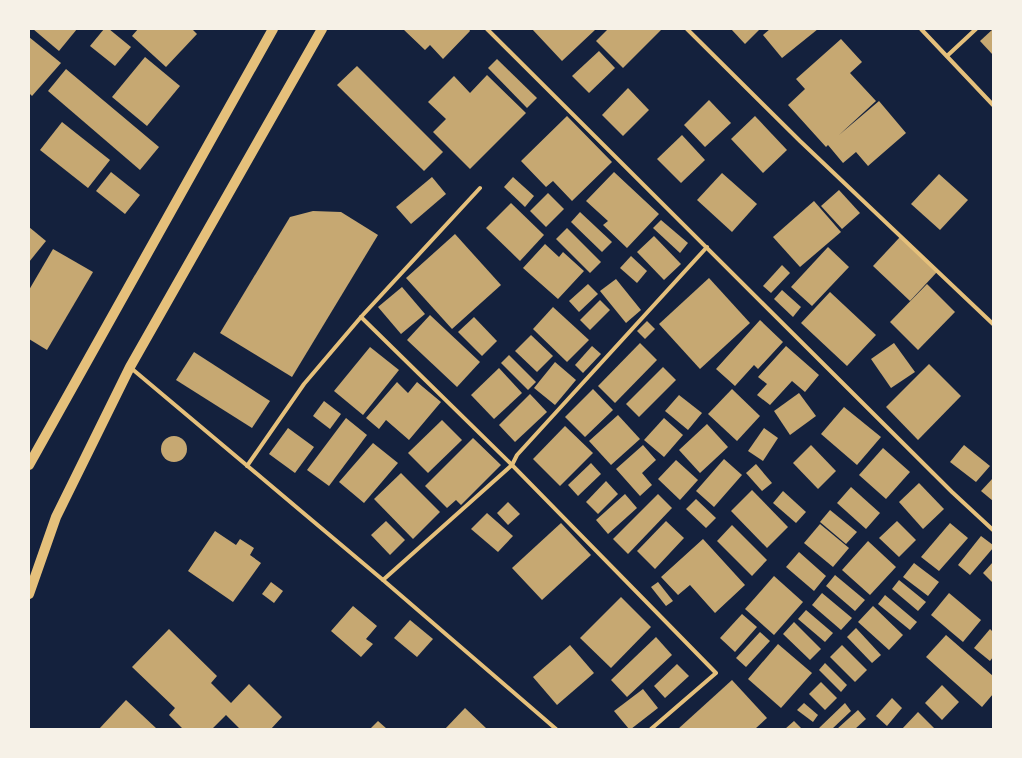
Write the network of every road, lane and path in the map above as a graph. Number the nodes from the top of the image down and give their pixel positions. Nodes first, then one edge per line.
1 (272, 29) edge
2 (322, 29) edge
3 (487, 29) edge
4 (687, 29) edge
5 (921, 29) edge
6 (976, 29) edge
7 (947, 56) junction
8 (993, 105) edge
9 (480, 188) dead end
10 (707, 247) junction
11 (361, 317) junction
12 (993, 324) edge
13 (130, 367) junction
14 (29, 465) edge
15 (512, 465) junction
16 (247, 466) junction
17 (993, 530) edge
18 (383, 580) junction
19 (29, 594) edge
20 (556, 729) edge
21 (651, 729) edge

1 - 14 main road
2 - 13 main road
3 - 10 street
4 - 12 street
5 - 7 street
6 - 7 street
7 - 8 street
9 - 11 street
10 - 15 street
10 - 17 street
11 - 15 street
11 - 16 street
13 - 16 street
13 - 19 main road
15 - 18 street
15 - 21 street
16 - 18 street
18 - 20 street

